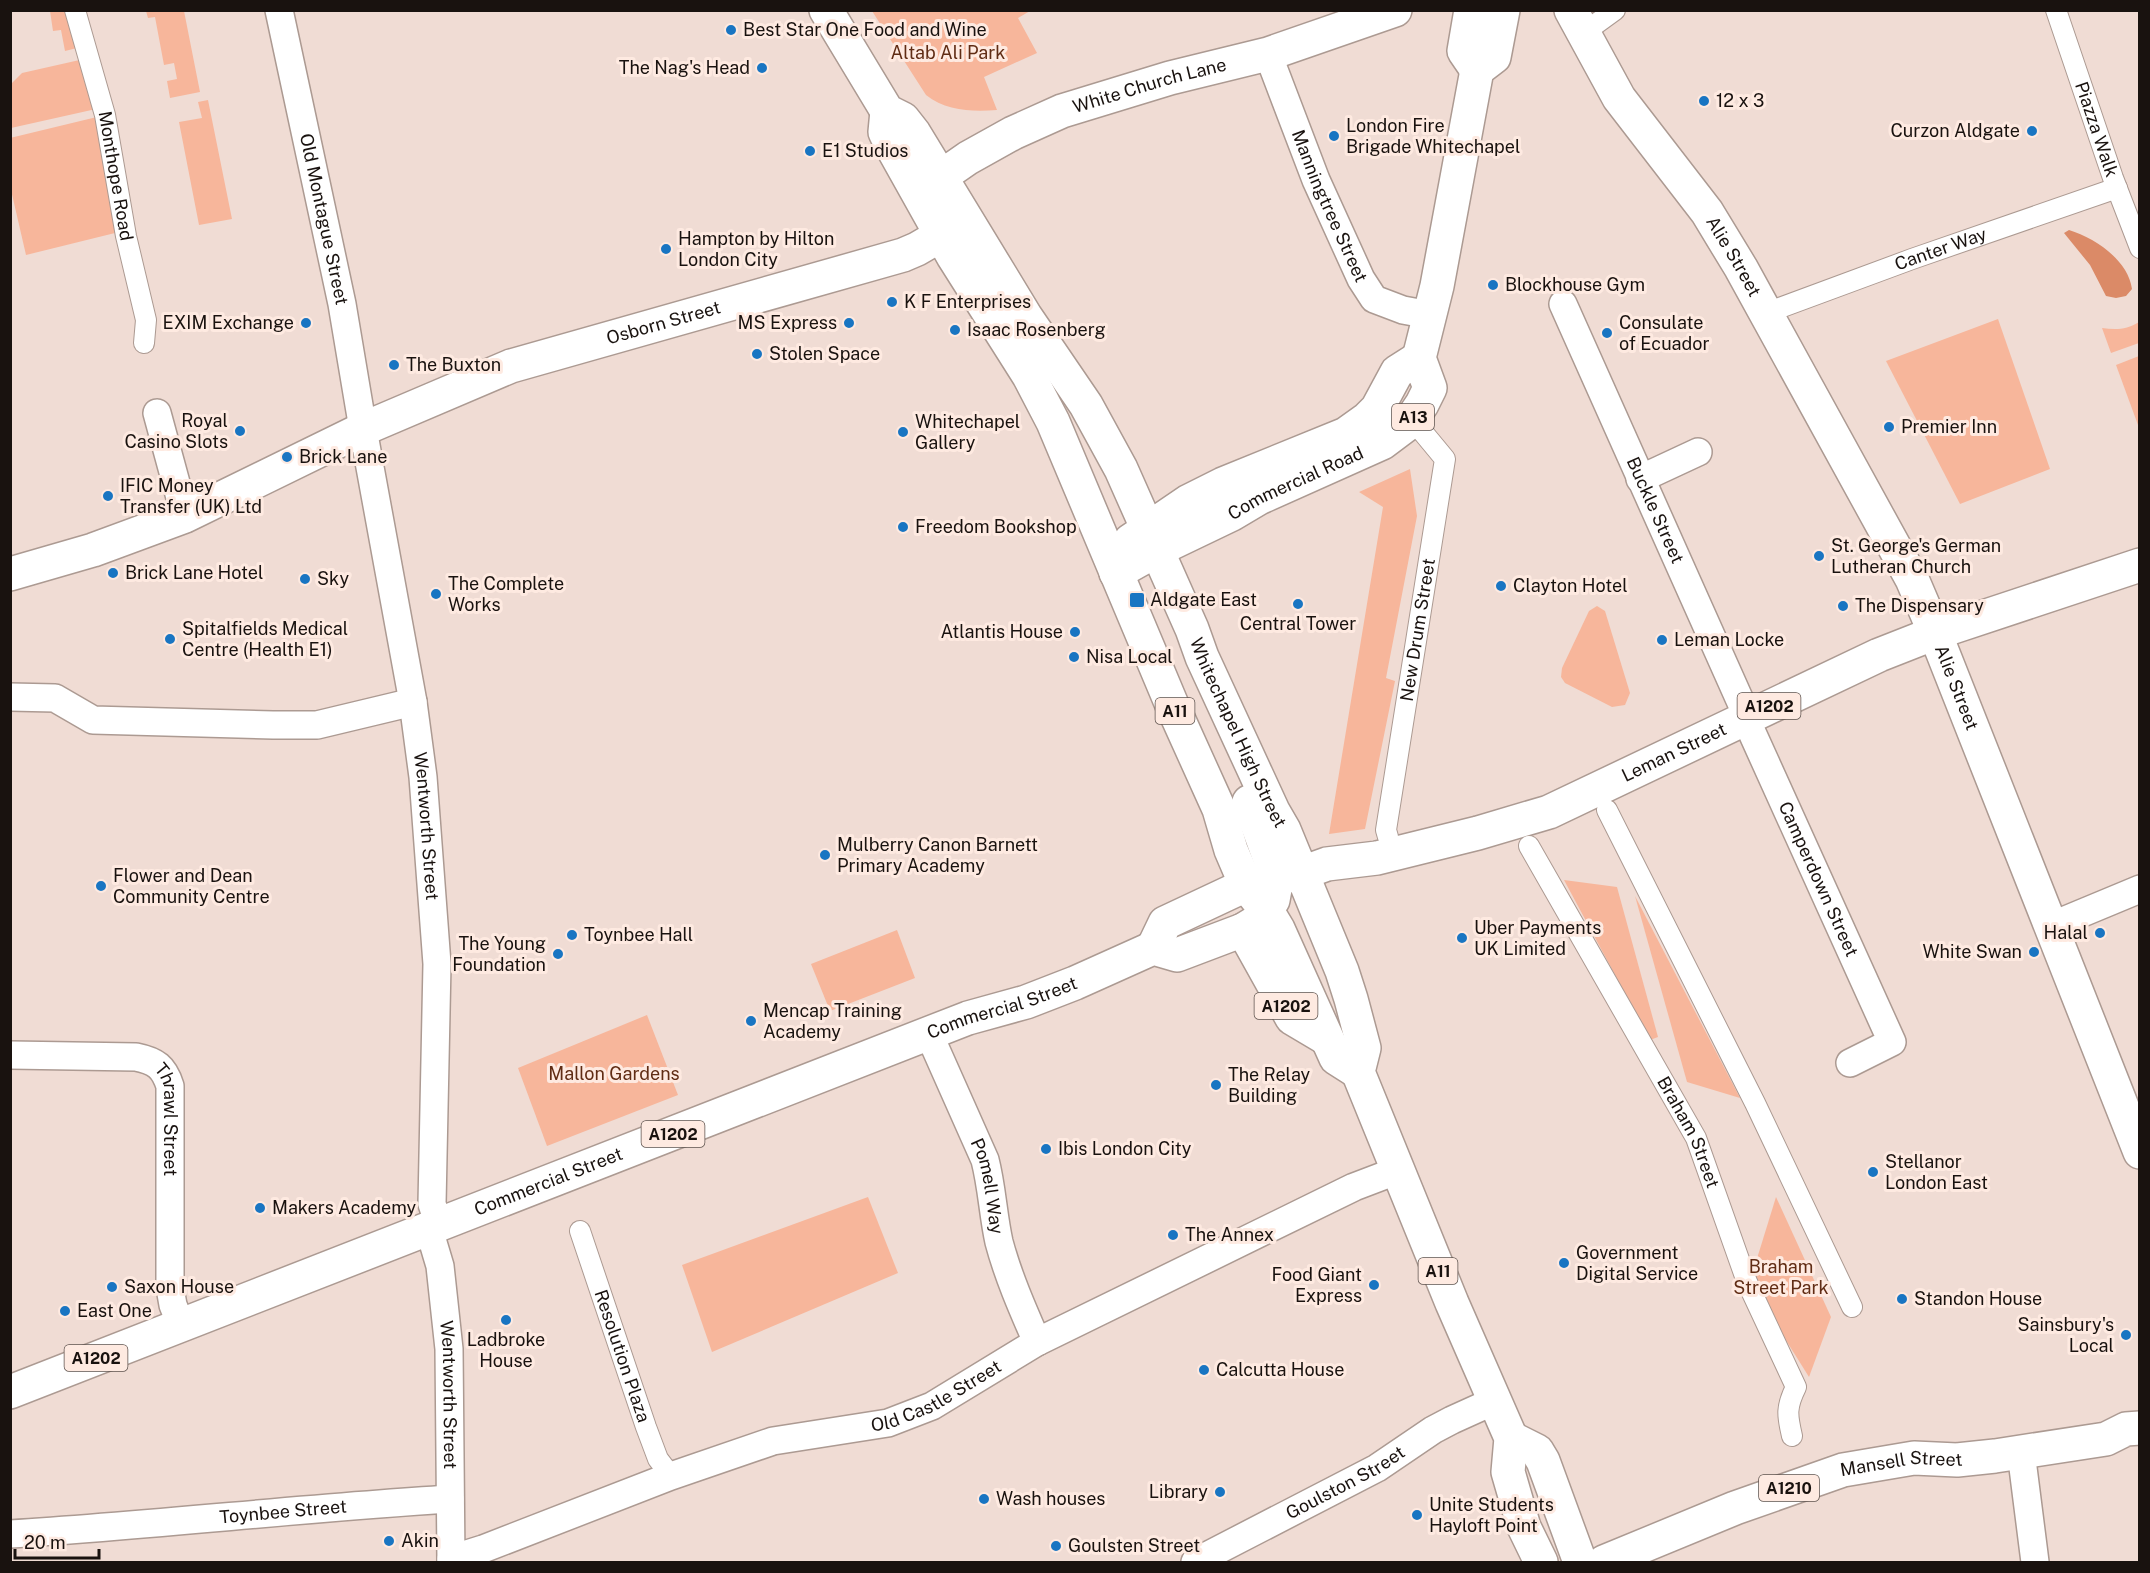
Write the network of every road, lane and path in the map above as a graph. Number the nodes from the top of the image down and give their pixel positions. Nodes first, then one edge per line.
1 (75, 10) edge
2 (279, 10) edge
3 (826, 10) edge
4 (1471, 10) edge
5 (1503, 10) edge
6 (1615, 10) edge
7 (2056, 10) edge
8 (1382, 13) edge
9 (1577, 22) edge
10 (1268, 54) junction
11 (1477, 70) junction
12 (930, 185) junction
13 (2117, 188) junction
14 (954, 228) junction
15 (2139, 248) edge
16 (1563, 304) dead end
17 (1766, 313) junction
18 (1430, 315) junction
19 (144, 342) dead end
20 (157, 413) dead end
21 (363, 429) junction
22 (1421, 430) dead end
23 (1698, 452) dead end
24 (1640, 479) junction
25 (185, 516) junction
26 (1153, 540) junction
27 (1112, 564) junction
28 (2139, 565) edge
29 (10, 574) edge
30 (1935, 633) junction
31 (10, 697) edge
32 (413, 702) junction
33 (1746, 717) junction
34 (1607, 810) dead end
35 (1388, 837) dead end
36 (1529, 846) dead end
37 (1290, 876) junction
38 (1246, 885) junction
39 (2139, 889) edge
40 (1256, 922) junction
41 (2051, 926) junction
42 (1153, 948) junction
43 (929, 1034) junction
44 (10, 1055) edge
45 (1850, 1063) dead end
46 (1358, 1072) junction
47 (2139, 1152) edge
48 (1396, 1170) junction
49 (434, 1227) junction
50 (580, 1232) dead end
51 (1852, 1307) dead end
52 (181, 1325) junction
53 (1037, 1342) junction
54 (10, 1392) edge
55 (1494, 1401) junction
56 (2139, 1428) edge
57 (1792, 1436) dead end
58 (1511, 1438) junction
59 (2022, 1452) junction
60 (671, 1476) junction
61 (450, 1499) junction
62 (10, 1534) edge
63 (451, 1561) edge
64 (1195, 1563) edge
65 (1541, 1563) edge
66 (1580, 1563) edge
67 (1604, 1563) edge
68 (2035, 1563) edge

1 - 19 street, Monthope Road
2 - 21 street, Old Montague Street
3 - 12 main road, A11
4 - 11 main road
5 - 11 main road
6 - 9 street
7 - 13 street, Piazza Walk
8 - 10 main road, White Church Lane
9 - 17 main road, Alie Street
10 - 12 main road, White Church Lane
10 - 18 street, Manningtree Street
11 - 18 main road, Commercial Road / A13
12 - 14 main road, A11
13 - 15 street, Piazza Walk
13 - 17 street, Canter Way
14 - 21 main road, Osborn Street
14 - 26 main road, Whitechapel High Street / A11
14 - 27 main road, A11
16 - 24 street, Buckle Street
17 - 30 main road, Alie Street
18 - 26 main road, Commercial Road / A13
20 - 25 street
21 - 25 main road
21 - 32 street, Wentworth Street
22 - 35 street, New Drum Street
23 - 24 street
24 - 33 street, Buckle Street
25 - 29 main road
26 - 27 main road, Commercial Road / A13
26 - 37 main road, Whitechapel High Street / A11
27 - 38 main road, A11
28 - 30 main road, Leman Street / A1202
30 - 33 main road, Leman Street / A1202
30 - 41 main road, Alie Street
31 - 32 street
32 - 49 street, Wentworth Street
33 - 37 main road, Leman Street / A1202
33 - 45 street, Camperdown Street
34 - 51 street
36 - 57 street, Braham Street
37 - 38 main road, Leman Street
37 - 40 main road
37 - 46 main road, Whitechapel High Street / A11
38 - 40 main road, A11
38 - 42 main road
39 - 41 street
40 - 42 main road
40 - 46 main road, A1202
41 - 47 main road, Alie Street
42 - 43 main road, Commercial Street / A1202
43 - 49 main road, Commercial Street / A1202
43 - 53 street, Pomell Way
44 - 52 street, Thrawl Street
46 - 48 main road, A11
48 - 53 street, Old Castle Street
48 - 55 main road, A11
49 - 52 main road, Commercial Street / A1202
49 - 61 street, Wentworth Street
50 - 60 street, Resolution Plaza
52 - 54 main road, Commercial Street / A1202
53 - 60 street, Old Castle Street
55 - 58 main road, A11
55 - 64 street, Goulston Street
56 - 59 main road, Mansell Street / A1210
58 - 65 main road, A11
58 - 66 main road
59 - 67 main road, Mansell Street / A1210
59 - 68 street
60 - 63 street, Old Castle Street
61 - 62 street, Toynbee Street
61 - 63 street, Wentworth Street

